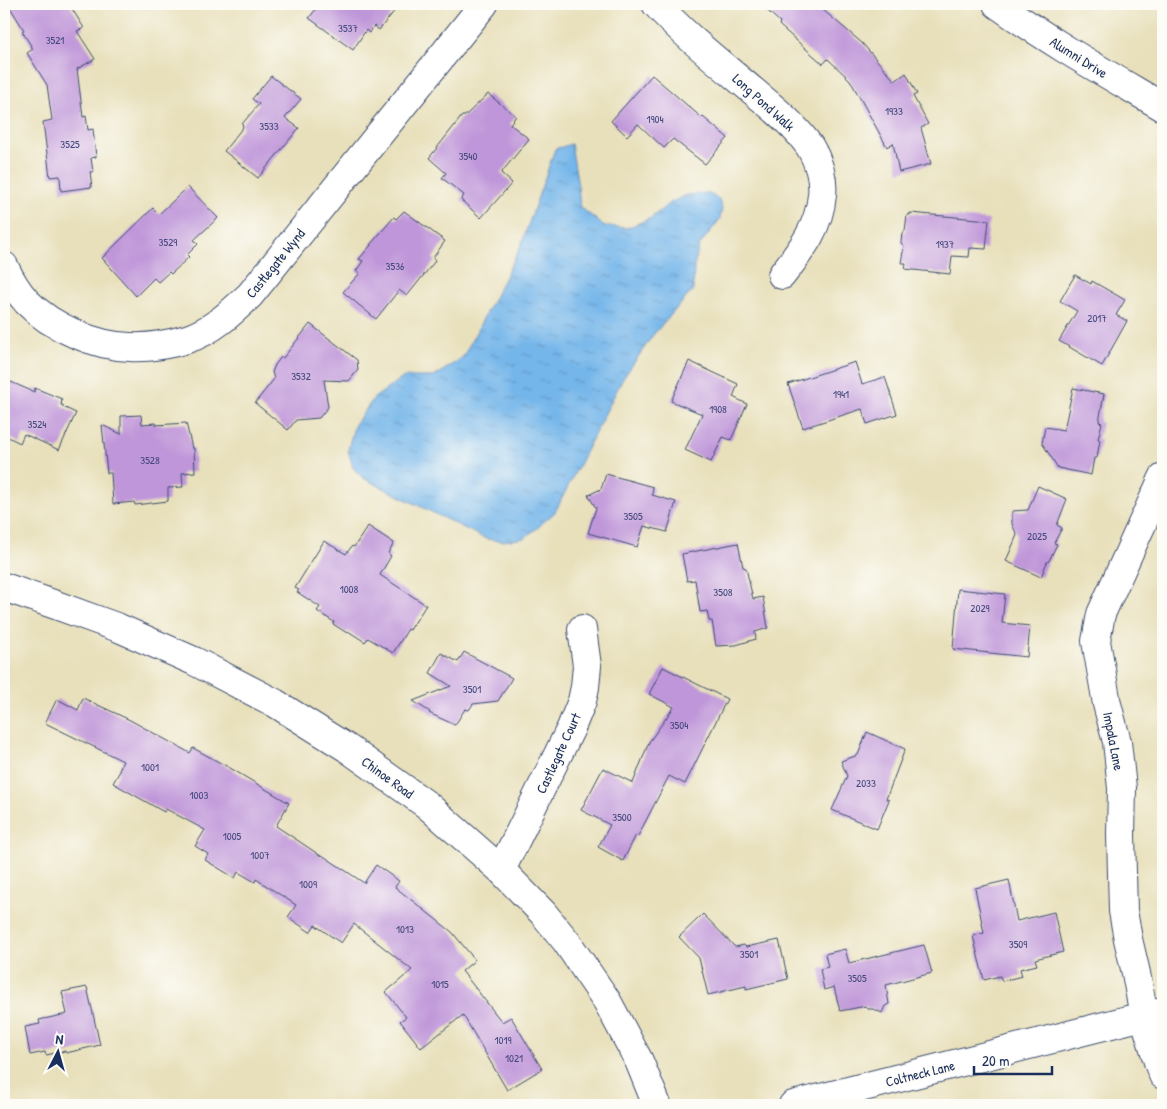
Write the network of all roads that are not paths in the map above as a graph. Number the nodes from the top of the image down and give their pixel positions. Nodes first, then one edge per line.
1 (484, 4) edge
2 (656, 4) edge
3 (997, 4) edge
4 (1163, 107) edge
5 (4, 266) edge
6 (782, 275) dead end
7 (1163, 478) edge
8 (4, 587) edge
9 (582, 629) dead end
10 (501, 870) junction
11 (1153, 1014) edge
12 (1163, 1075) edge
13 (657, 1105) edge
14 (793, 1105) edge

1 - 5 street, Castlegate Wynd
2 - 6 street, Long Pond Walk
3 - 4 street, Alumni Drive
7 - 11 street, Impala Lane
8 - 10 street, Chinoe Road
9 - 10 street, Castlegate Court
10 - 13 street, Chinoe Road
11 - 12 street, Impala Lane
11 - 14 street, Coltneck Lane

